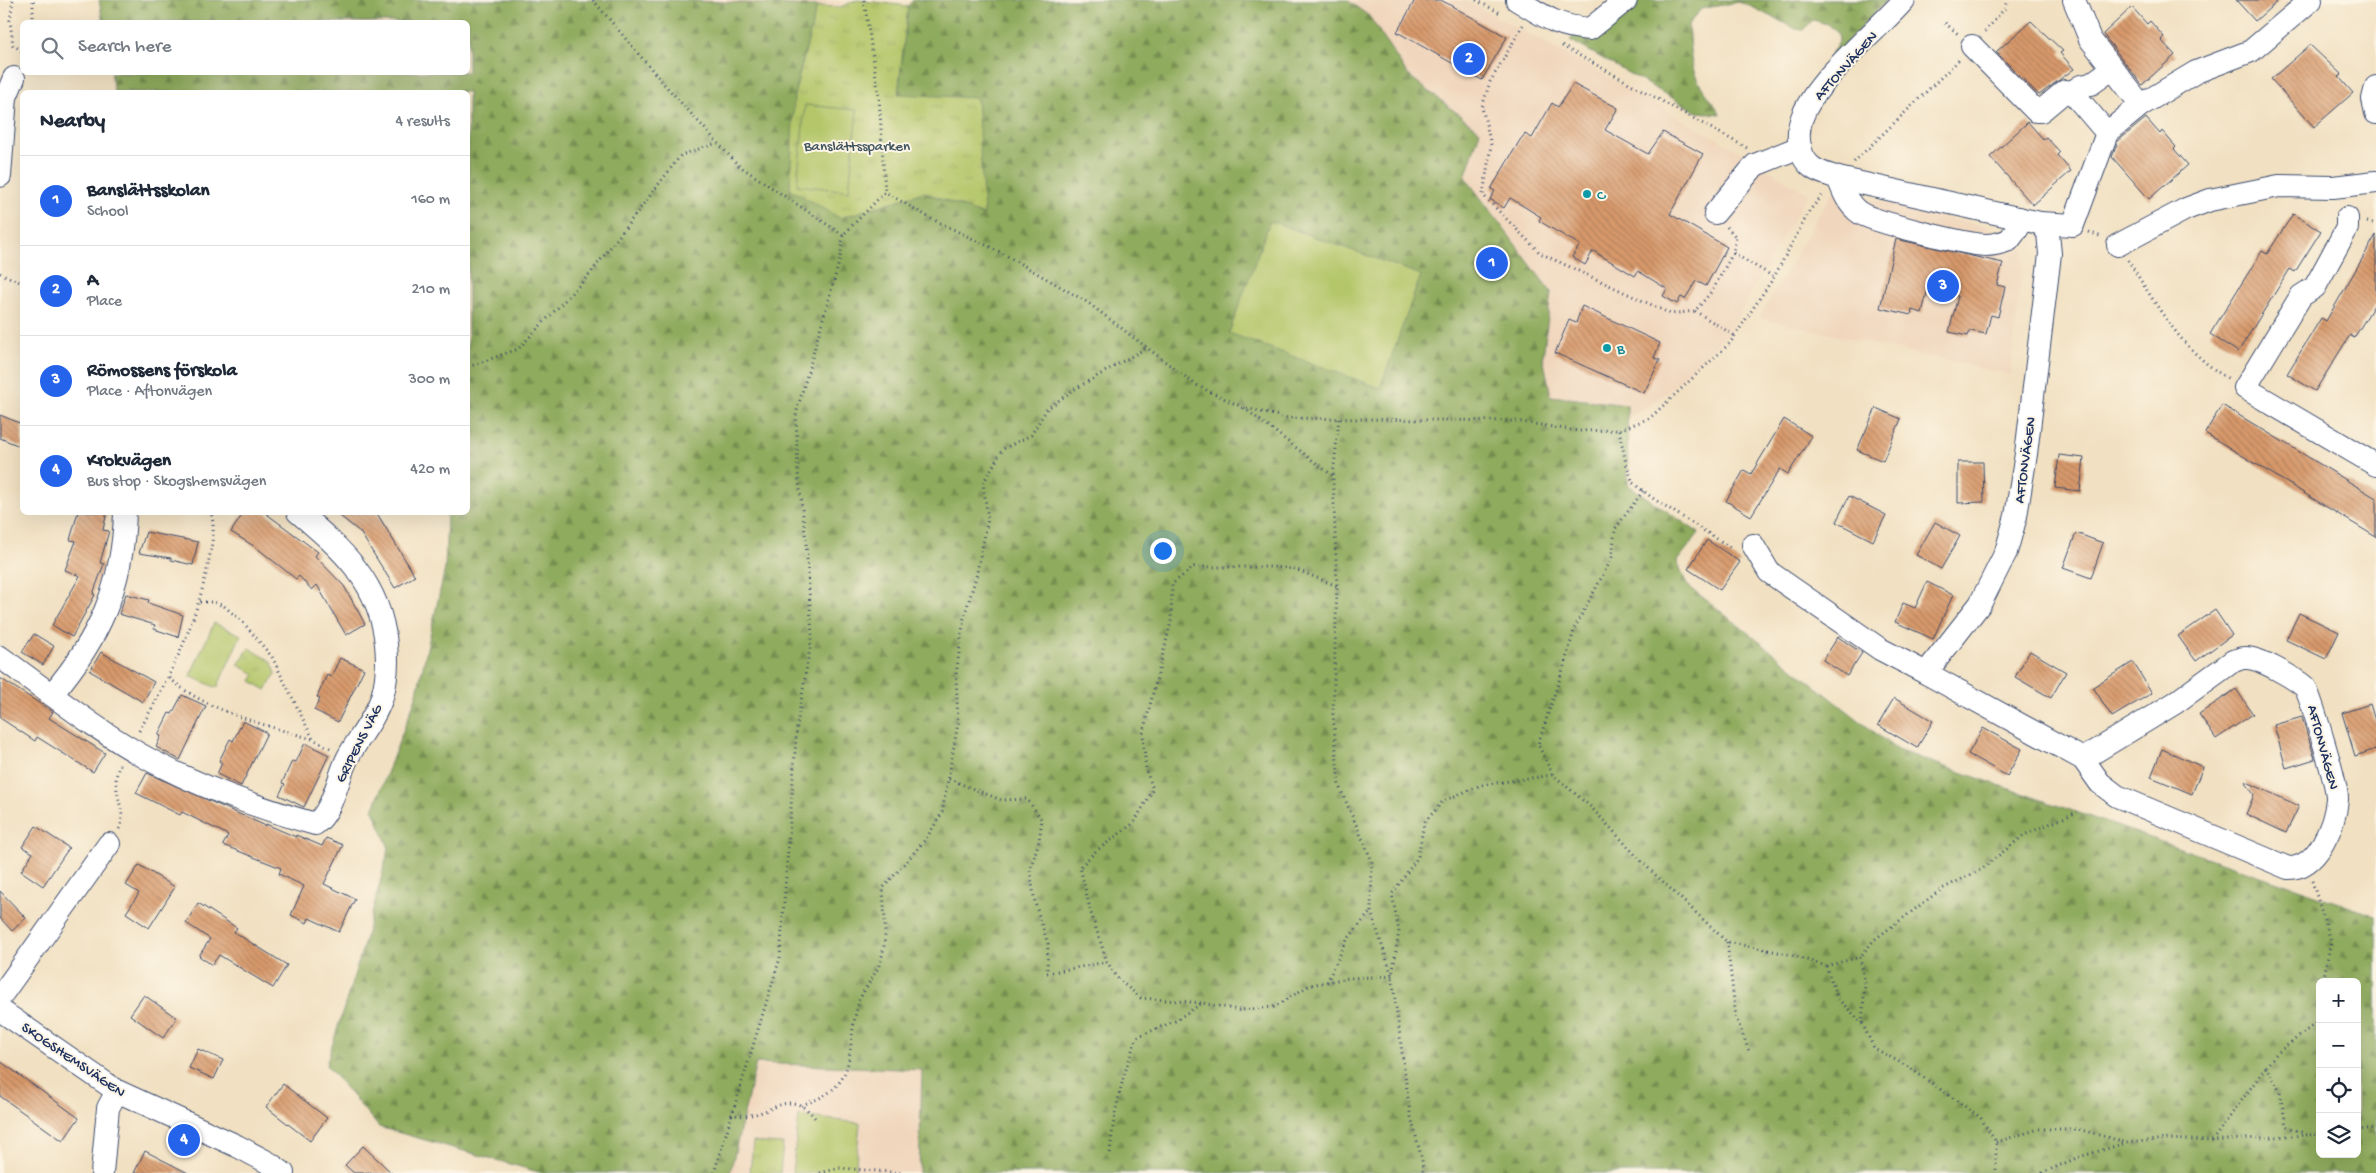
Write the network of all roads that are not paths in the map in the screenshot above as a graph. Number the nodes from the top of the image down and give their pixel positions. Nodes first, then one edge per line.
1 (1626, 0) edge
2 (1904, 0) edge
3 (2074, 0) edge
4 (2311, 0) edge
5 (1513, 13) edge
6 (1972, 46) road end
7 (2112, 69) junction
8 (14, 78) dead end
9 (2376, 87) edge
10 (2072, 92) junction
11 (2142, 105) junction
12 (2376, 113) edge
13 (2107, 133) junction
14 (1800, 147) junction
15 (0, 176) edge
16 (1838, 178) junction
17 (2376, 182) edge
18 (1715, 213) road end
19 (2347, 218) dead end
20 (2030, 221) junction
21 (2118, 244) road end
22 (2376, 465) edge
23 (124, 515) edge
24 (301, 515) edge
25 (1753, 545) road end
26 (0, 657) edge
27 (1926, 673) junction
28 (52, 694) junction
29 (2082, 759) junction
30 (109, 844) road end
31 (0, 997) edge
32 (0, 1010) edge
33 (117, 1091) junction
34 (102, 1173) edge
35 (283, 1173) edge

1 - 5 street
2 - 14 street, AFTONVÄGEN
3 - 7 street
4 - 11 street
6 - 10 street
7 - 10 street
7 - 11 street
8 - 15 street
9 - 12 street
10 - 13 street
11 - 13 street
13 - 20 street
14 - 16 street
14 - 18 street
16 - 20 street
16 - 20 street
17 - 21 street
19 - 22 street
20 - 27 street, AFTONVÄGEN
23 - 28 street
24 - 28 street, GRIPENS VÄG
25 - 27 street
26 - 28 street, GRIPENS VÄG
27 - 29 street
29 - 29 street, AFTONVÄGEN
30 - 31 street
32 - 33 street, SKOGSHEMSVÄGEN
33 - 34 street
33 - 35 street, SKOGSHEMSVÄGEN

